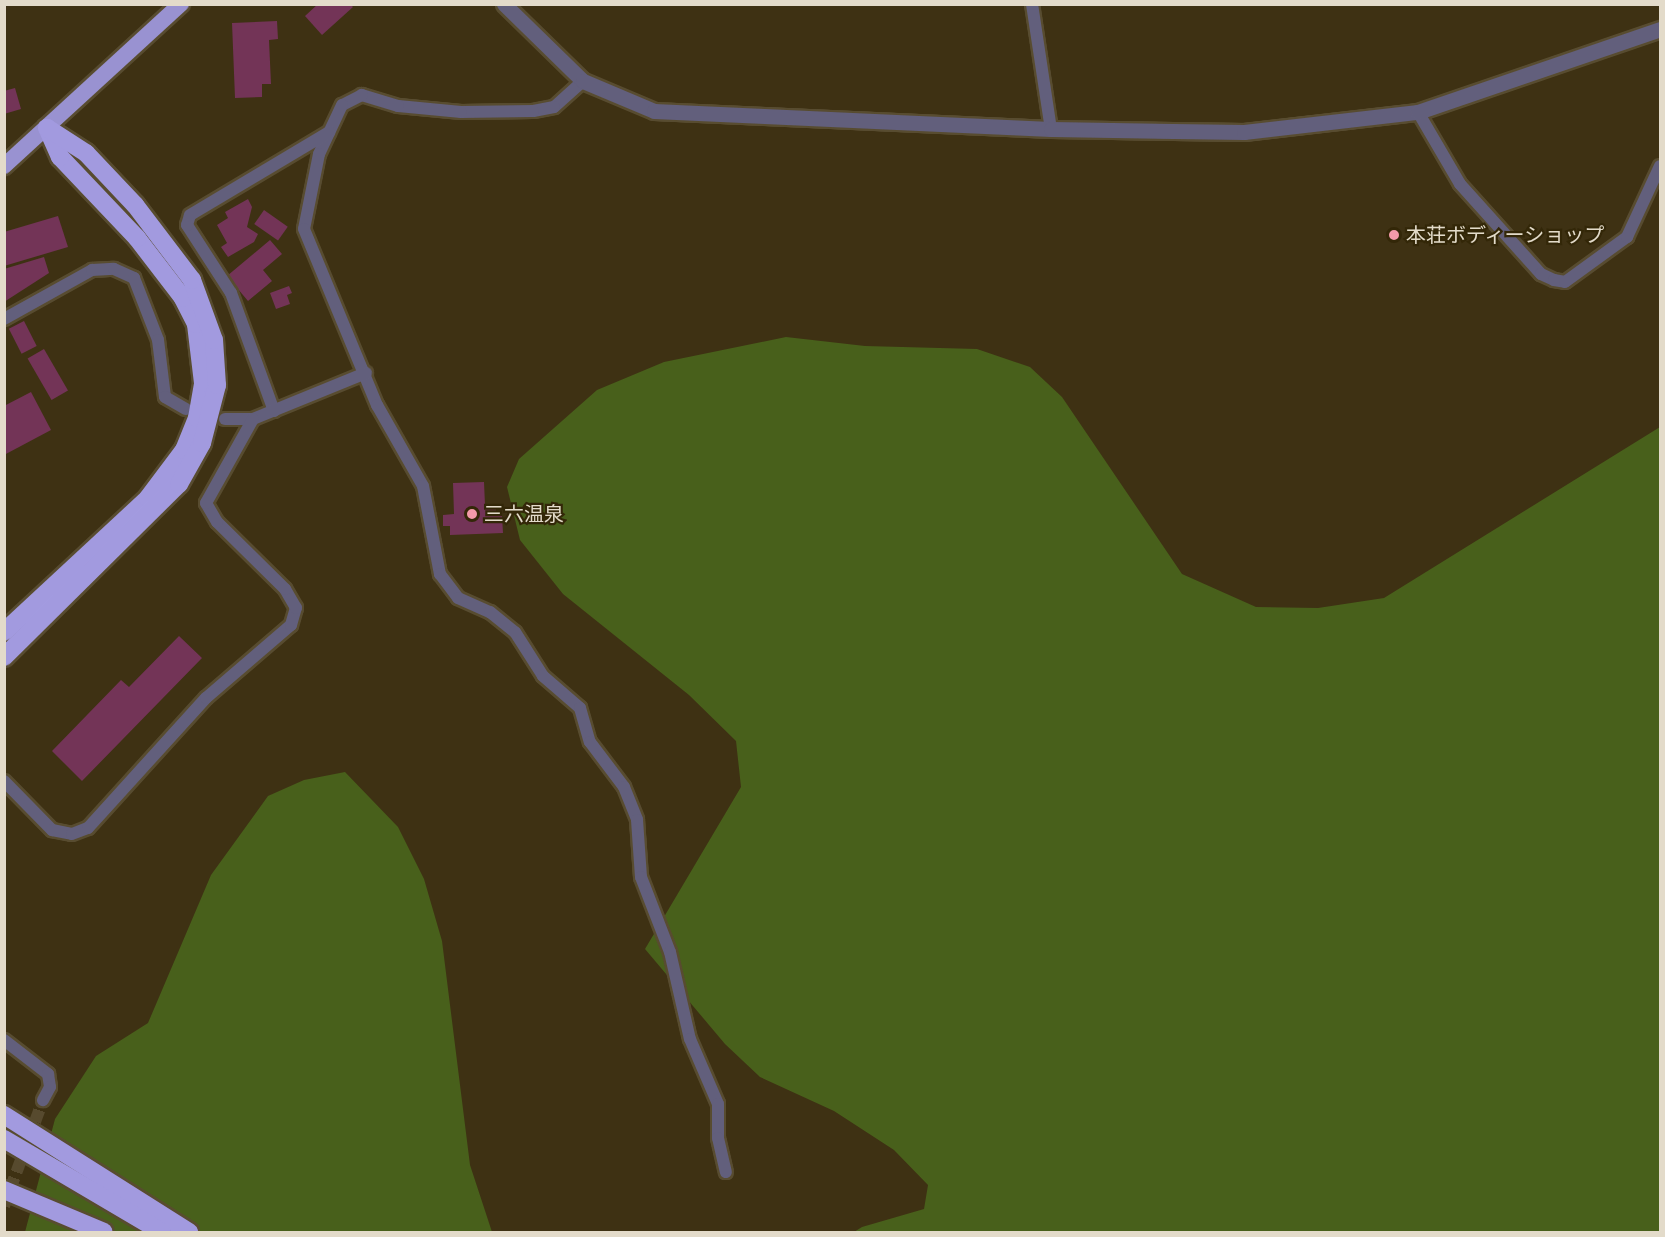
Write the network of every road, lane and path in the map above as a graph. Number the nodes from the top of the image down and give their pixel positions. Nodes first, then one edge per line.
1 (181, 4) edge
2 (504, 4) edge
3 (1032, 4) edge
4 (1660, 29) edge
5 (583, 81) junction
6 (1418, 112) junction
7 (47, 128) junction
8 (1051, 129) junction
9 (329, 132) junction
10 (4, 166) edge
11 (1660, 166) edge
12 (4, 319) edge
13 (366, 373) junction
14 (186, 409) dead end
15 (274, 411) junction
16 (225, 419) dead end
17 (253, 419) junction
18 (4, 632) edge
19 (4, 657) edge
20 (4, 781) edge
21 (4, 1040) edge
22 (43, 1100) tunnel mouth
23 (4, 1114) edge
24 (4, 1139) edge
25 (4, 1149) edge
26 (726, 1172) dead end
27 (4, 1190) edge
28 (104, 1233) edge
29 (143, 1233) edge
30 (162, 1233) edge
31 (189, 1233) edge

1 - 7 highway
2 - 5 street
3 - 8 street
4 - 6 street
5 - 8 street
5 - 9 street
6 - 8 street
6 - 11 street
7 - 10 highway
7 - 18 highway
7 - 19 highway
9 - 13 street
9 - 15 street
12 - 14 street
13 - 15 street
13 - 26 street
15 - 17 street
16 - 17 street
17 - 20 street
21 - 22 street
23 - 31 highway
24 - 30 highway
25 - 29 highway
27 - 28 highway

